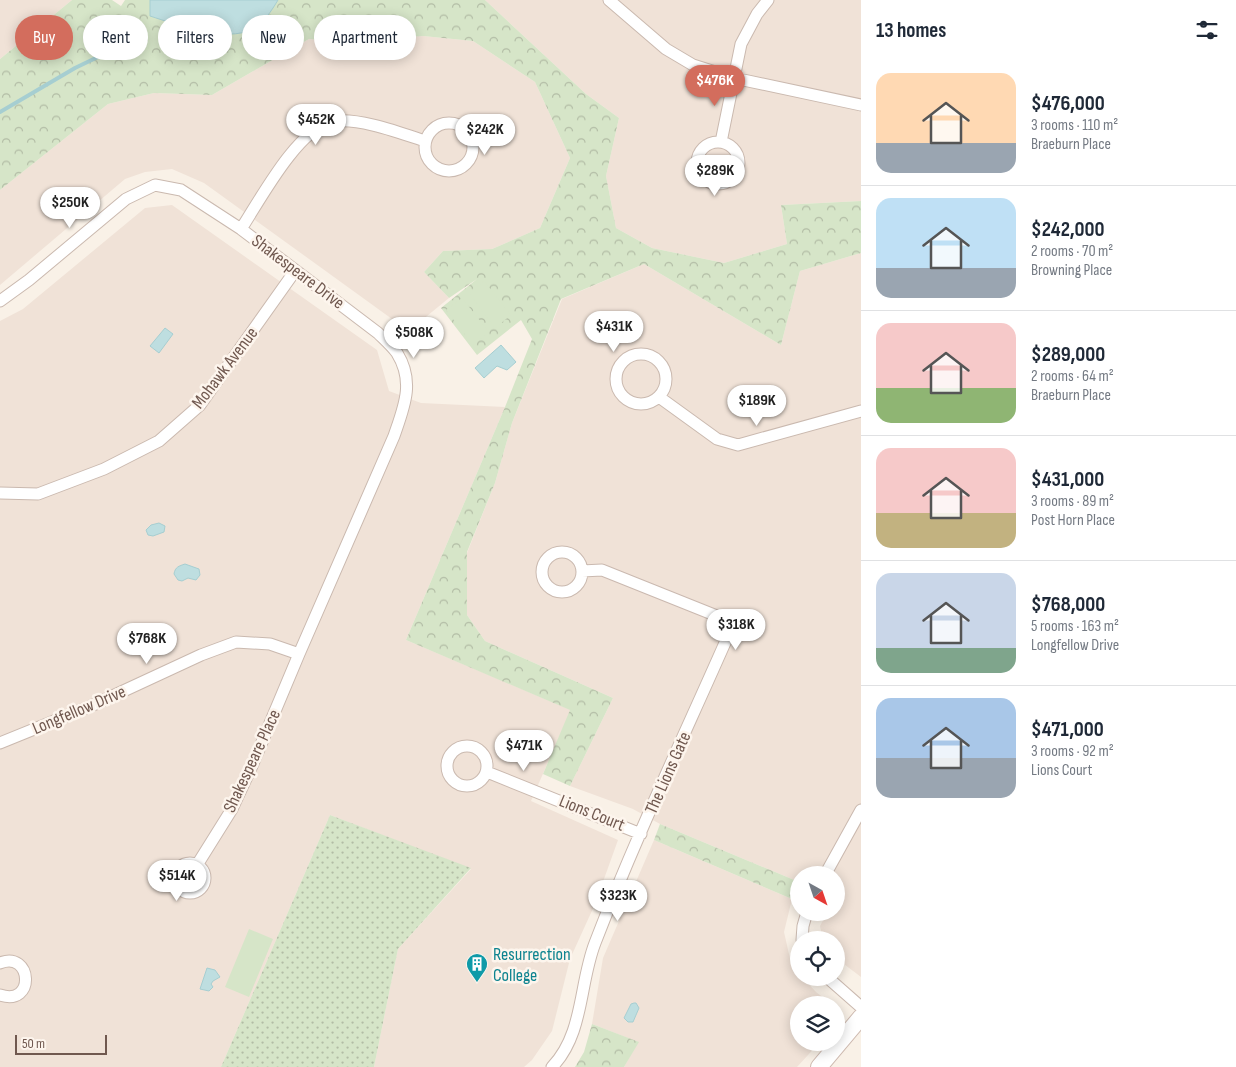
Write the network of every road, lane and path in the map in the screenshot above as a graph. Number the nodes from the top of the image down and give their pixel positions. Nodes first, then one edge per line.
1 (609, 0) edge
2 (768, 0) edge
3 (734, 78) junction
4 (861, 105) edge
5 (425, 141) junction
6 (721, 142) dead end
7 (241, 229) junction
8 (295, 272) junction
9 (0, 301) edge
10 (660, 397) junction
11 (861, 412) edge
12 (0, 493) edge
13 (582, 571) dead end
14 (299, 654) junction
15 (0, 743) edge
16 (487, 772) dead end
17 (861, 810) edge
18 (641, 834) junction
19 (197, 865) dead end
20 (830, 866) edge
21 (0, 963) edge
22 (837, 986) edge
23 (0, 995) edge
24 (861, 1007) edge
25 (861, 1017) edge
26 (552, 1067) edge
27 (819, 1067) edge

1 - 3 street
2 - 3 street
3 - 4 street
3 - 6 street
5 - 5 street
5 - 7 street
7 - 8 street, Shakespeare Drive
7 - 9 street, Shakespeare Drive
8 - 12 street, Mohawk Avenue
8 - 14 street, Shakespeare Drive
10 - 10 street
10 - 11 street
13 - 18 street, The Lions Gate
14 - 15 street, Longfellow Drive
14 - 19 street, Shakespeare Place
16 - 18 street, Lions Court
17 - 20 street
18 - 26 street, The Lions Gate
21 - 23 street
22 - 24 street
25 - 27 main road

